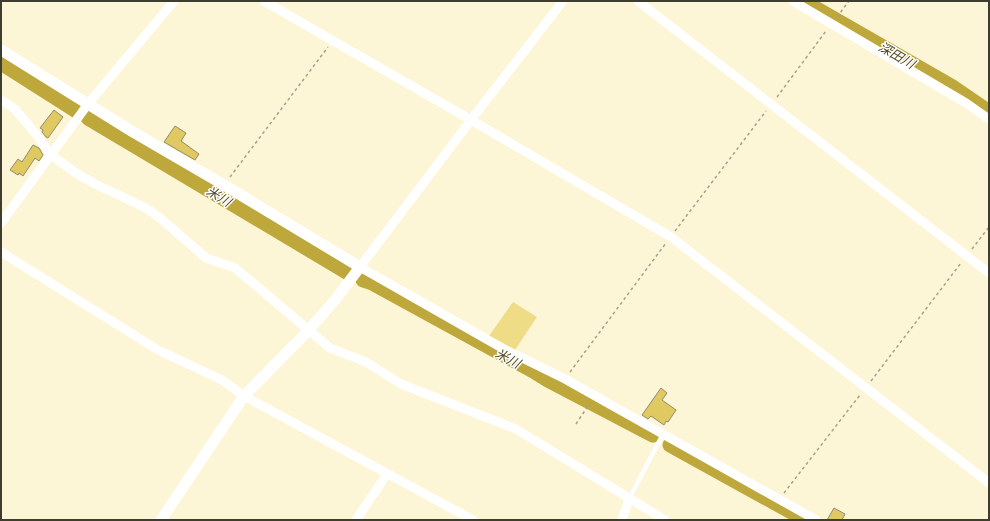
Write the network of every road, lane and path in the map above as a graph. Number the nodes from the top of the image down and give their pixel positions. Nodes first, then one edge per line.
1 (174, 1) edge
2 (264, 1) edge
3 (563, 1) edge
4 (638, 1) edge
5 (793, 1) edge
6 (849, 1) edge
7 (832, 23) junction
8 (333, 41) junction
9 (1, 50) edge
10 (1, 100) edge
11 (88, 104) junction
12 (771, 105) junction
13 (989, 119) edge
14 (470, 120) junction
15 (51, 155) junction
16 (224, 185) junction
17 (1, 223) edge
18 (989, 227) edge
19 (670, 237) junction
20 (1, 252) edge
21 (966, 256) junction
22 (360, 267) junction
23 (989, 273) edge
24 (308, 331) junction
25 (564, 379) junction
26 (866, 387) junction
27 (244, 396) junction
28 (589, 404) dead end
29 (576, 424) dead end
30 (663, 434) junction
31 (387, 474) junction
32 (989, 483) edge
33 (629, 499) junction
34 (780, 499) junction
35 (161, 520) edge
36 (356, 520) edge
37 (472, 520) edge
38 (622, 520) edge
39 (665, 520) edge
40 (816, 520) edge

1 - 11 street
2 - 8 street
3 - 14 street
4 - 12 street
5 - 7 street
6 - 7 path
7 - 12 path
7 - 13 street
8 - 14 street
8 - 16 path
9 - 11 street
10 - 15 street
11 - 15 street
11 - 16 street
12 - 19 path
12 - 21 street
14 - 19 street
14 - 22 street
15 - 17 street
15 - 24 street
16 - 22 street
18 - 21 path
19 - 25 path
19 - 26 street
20 - 27 street
21 - 23 street
21 - 26 path
22 - 24 street
22 - 25 street
24 - 27 street
24 - 33 street
25 - 30 street
26 - 32 street
26 - 34 path
27 - 31 street
27 - 35 street
28 - 29 path
30 - 33 lane
30 - 34 street
31 - 36 street
31 - 37 street
33 - 38 street
33 - 39 street
34 - 40 street

